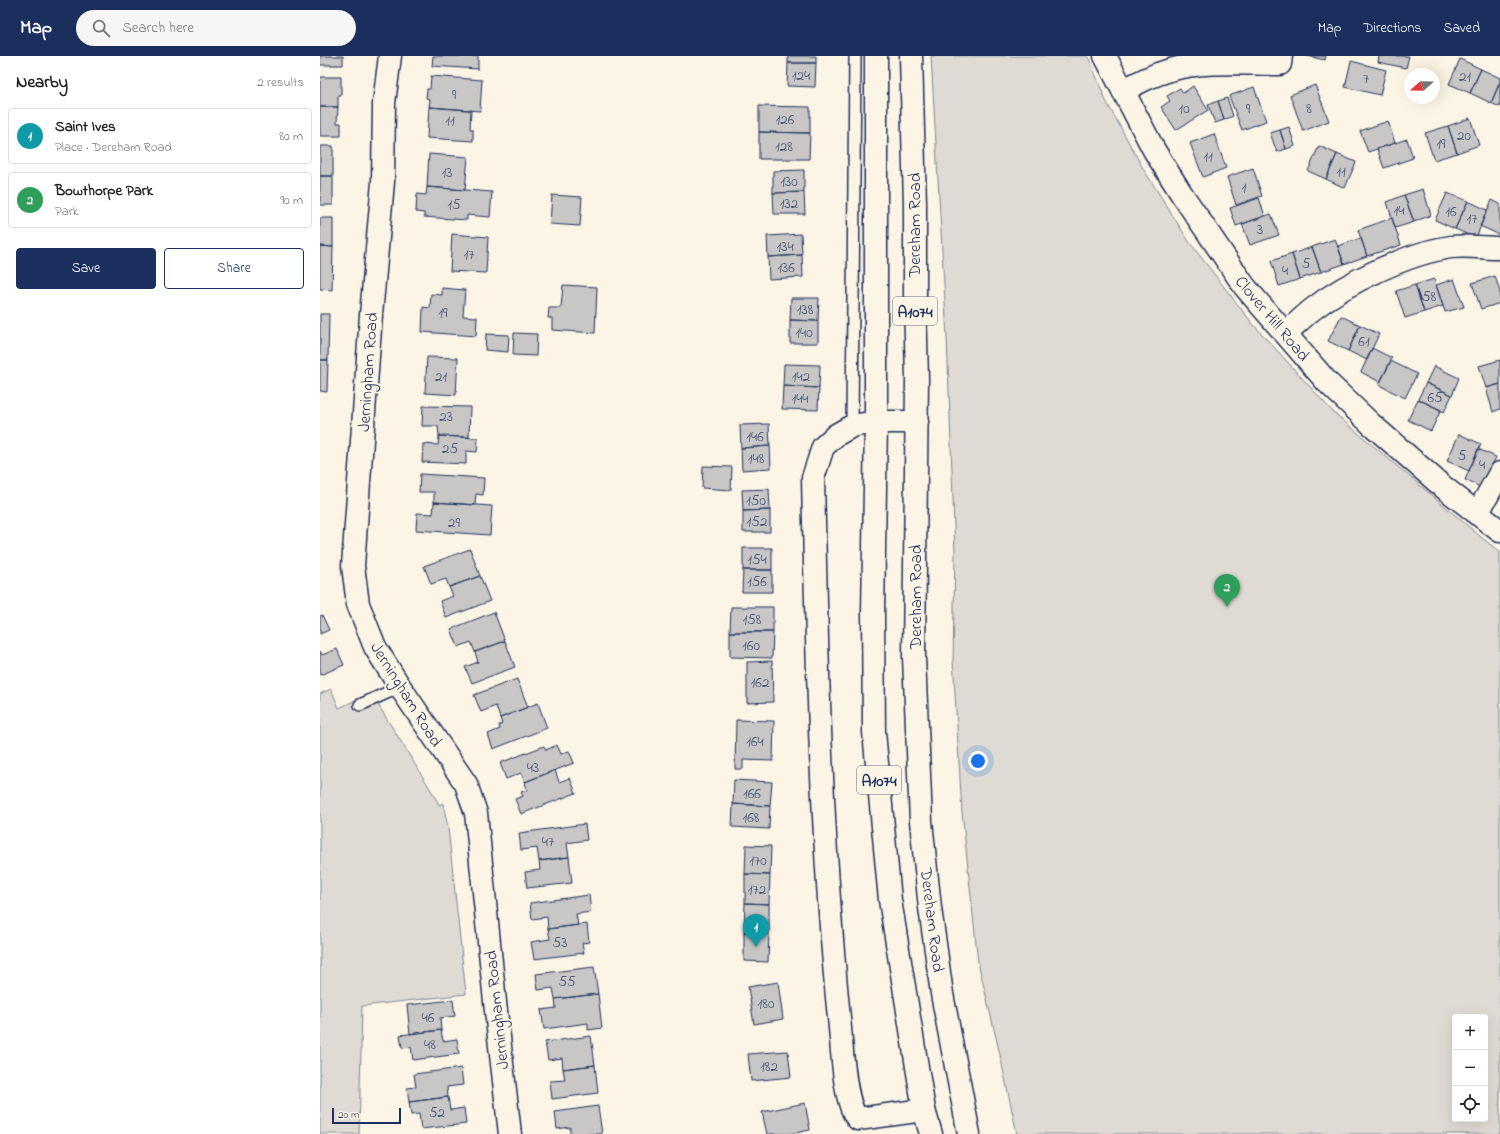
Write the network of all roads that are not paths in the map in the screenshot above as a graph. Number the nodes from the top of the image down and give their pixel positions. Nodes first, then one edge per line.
1 (390, 56) edge
2 (855, 56) edge
3 (876, 56) edge
4 (911, 56) edge
5 (1105, 56) edge
6 (1280, 67) edge
7 (1123, 91) junction
8 (1500, 248) edge
9 (1286, 333) junction
10 (876, 422) junction
11 (917, 422) junction
12 (852, 426) junction
13 (1500, 473) edge
14 (1477, 514) junction
15 (1500, 531) edge
16 (400, 687) junction
17 (360, 704) dead end
18 (924, 1110) junction
19 (510, 1134) edge
20 (931, 1134) edge
21 (969, 1134) edge

1 - 16 main road, Jerningham Road
2 - 12 lane
3 - 10 main road, A1074
4 - 11 main road, Dereham Road / A1074
5 - 7 main road, Clover Hill Road
6 - 7 main road
7 - 9 main road, Clover Hill Road
8 - 9 main road
9 - 14 main road, Clover Hill Road
10 - 11 main road
10 - 12 main road
10 - 18 main road, A1074
11 - 21 main road, Dereham Road / A1074
12 - 18 main road
13 - 14 main road
14 - 15 main road, Clover Hill Road
16 - 17 lane
16 - 19 main road, Jerningham Road
18 - 20 main road, A1074

